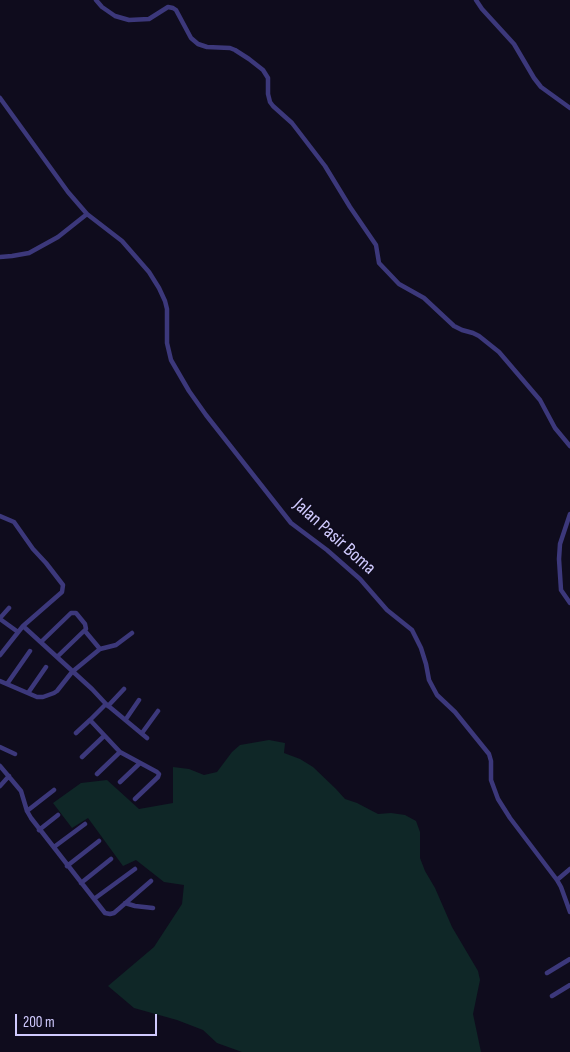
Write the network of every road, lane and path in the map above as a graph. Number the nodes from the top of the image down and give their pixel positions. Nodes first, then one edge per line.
1 (96, 0) edge
2 (476, 0) edge
3 (0, 98) edge
4 (570, 108) edge
5 (87, 214) junction
6 (0, 257) edge
7 (570, 446) edge
8 (570, 514) edge
9 (0, 516) edge
10 (570, 603) edge
11 (9, 608) dead end
12 (0, 618) edge
13 (24, 626) junction
14 (85, 631) junction
15 (18, 632) junction
16 (132, 634) dead end
17 (41, 642) junction
18 (100, 649) junction
19 (30, 651) dead end
20 (0, 655) edge
21 (57, 656) junction
22 (46, 667) dead end
23 (72, 672) junction
24 (0, 681) edge
25 (7, 684) junction
26 (124, 688) dead end
27 (28, 693) junction
28 (139, 700) dead end
29 (107, 705) junction
30 (158, 711) dead end
31 (90, 720) junction
32 (126, 720) junction
33 (76, 732) dead end
34 (142, 734) junction
35 (104, 736) junction
36 (147, 738) dead end
37 (2, 748) edge
38 (120, 752) junction
39 (0, 753) edge
40 (15, 754) dead end
41 (82, 757) dead end
42 (140, 763) junction
43 (0, 766) edge
44 (97, 774) dead end
45 (9, 776) junction
46 (120, 782) dead end
47 (0, 786) edge
48 (54, 790) dead end
49 (135, 799) dead end
50 (27, 811) junction
51 (58, 815) dead end
52 (85, 824) dead end
53 (40, 830) junction
54 (99, 841) dead end
55 (54, 847) junction
56 (111, 859) dead end
57 (68, 866) junction
58 (135, 869) dead end
59 (570, 869) edge
60 (557, 880) junction
61 (151, 881) dead end
62 (81, 883) junction
63 (94, 899) junction
64 (126, 903) junction
65 (153, 908) dead end
66 (570, 912) edge
67 (570, 958) edge
68 (547, 974) dead end
69 (570, 985) edge
70 (552, 996) dead end

1 - 7 street
2 - 4 street
3 - 5 street, Jalan Pasir Boma
5 - 6 street
5 - 60 street, Jalan Pasir Boma
8 - 10 street
9 - 13 street
11 - 12 street
12 - 15 street
13 - 15 street
13 - 17 street
14 - 17 street
14 - 18 street
14 - 21 street
15 - 20 street
16 - 18 street
17 - 21 street
18 - 23 street
19 - 25 street
21 - 23 street
22 - 27 street
23 - 27 street
23 - 29 street
24 - 25 street
25 - 27 street
26 - 29 street
28 - 32 street
29 - 31 street
29 - 32 street
30 - 34 street
31 - 33 street
31 - 35 street
32 - 34 street
34 - 36 street
35 - 38 street
35 - 41 street
37 - 39 street
37 - 40 street
38 - 42 street
38 - 44 street
42 - 46 street
42 - 49 street
43 - 45 street
45 - 47 street
45 - 50 street
48 - 50 street
50 - 53 street
51 - 53 street
52 - 55 street
53 - 55 street
54 - 57 street
55 - 57 street
56 - 62 street
57 - 62 street
58 - 63 street
59 - 60 street
60 - 66 street, Jalan Pasir Boma
61 - 64 street
62 - 63 street
63 - 64 street
64 - 65 street
67 - 68 street
69 - 70 street

